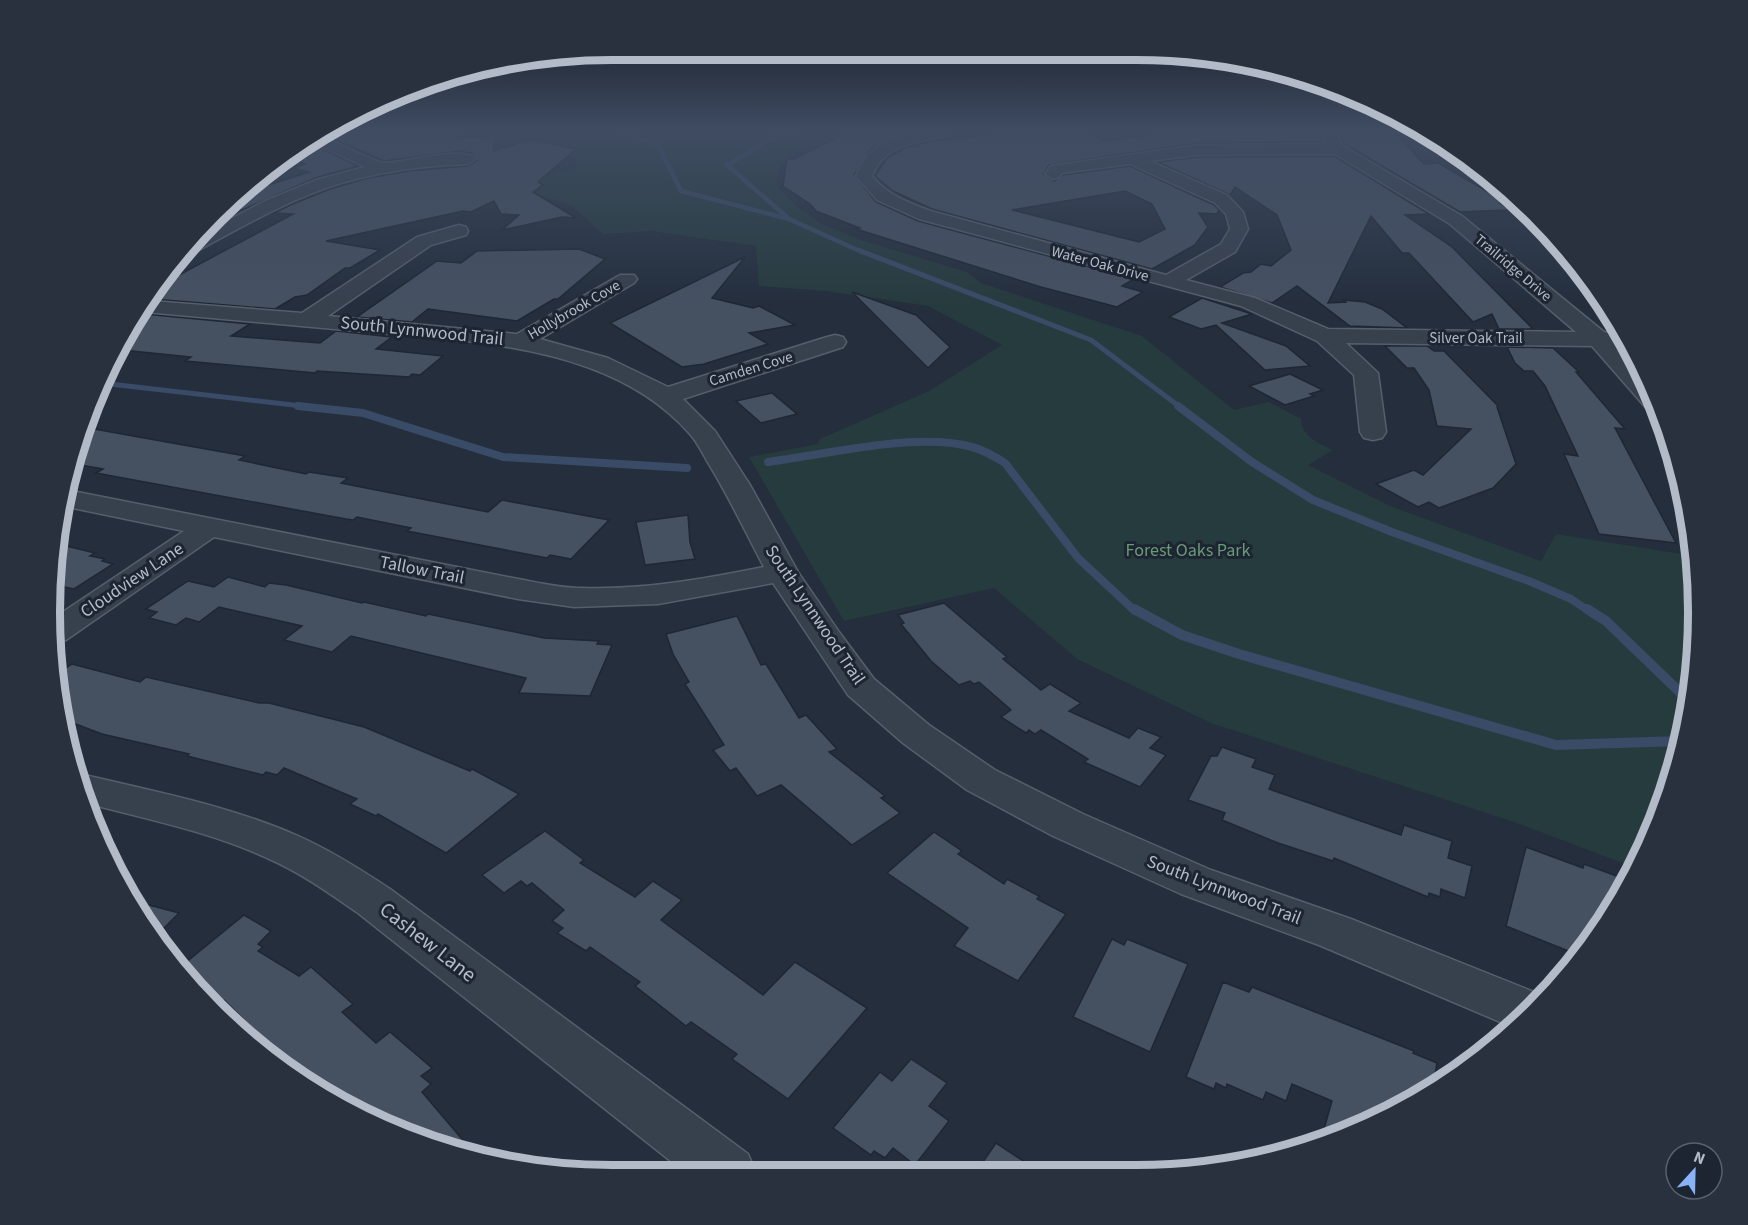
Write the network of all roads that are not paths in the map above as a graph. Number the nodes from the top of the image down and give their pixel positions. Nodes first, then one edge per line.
1 (308, 189) edge
2 (872, 189) edge
3 (1199, 189) edge
4 (1405, 189) edge
5 (223, 221) edge
6 (238, 222) junction
7 (459, 231) dead end
8 (206, 239) edge
9 (627, 279) dead end
10 (1168, 282) junction
11 (152, 307) edge
12 (307, 320) junction
13 (1325, 336) junction
14 (1597, 338) junction
15 (1615, 339) edge
16 (521, 341) junction
17 (836, 342) dead end
18 (1638, 384) edge
19 (666, 396) junction
20 (1373, 432) dead end
21 (72, 499) edge
22 (209, 527) junction
23 (782, 573) junction
24 (60, 629) edge
25 (89, 790) edge
26 (1520, 1008) edge
27 (719, 1165) edge

1 - 6 street
2 - 10 street, Water Oak Drive
3 - 10 street
4 - 14 street, Trailridge Drive
5 - 6 street
6 - 8 street
7 - 12 street
9 - 16 street, Hollybrook Cove
10 - 13 street, Water Oak Drive
11 - 12 street, South Lynnwood Trail
12 - 16 street, South Lynnwood Trail
13 - 14 street, Silver Oak Trail
13 - 20 street, Water Oak Drive
14 - 15 street, Silver Oak Trail
14 - 18 street, Trailridge Drive
16 - 19 street, South Lynnwood Trail
17 - 19 street, Camden Cove
19 - 23 street, South Lynnwood Trail
21 - 22 street, Tallow Trail
22 - 23 street, Tallow Trail
22 - 24 street, Cloudview Lane
23 - 26 street, South Lynnwood Trail
25 - 27 street, Cashew Lane

